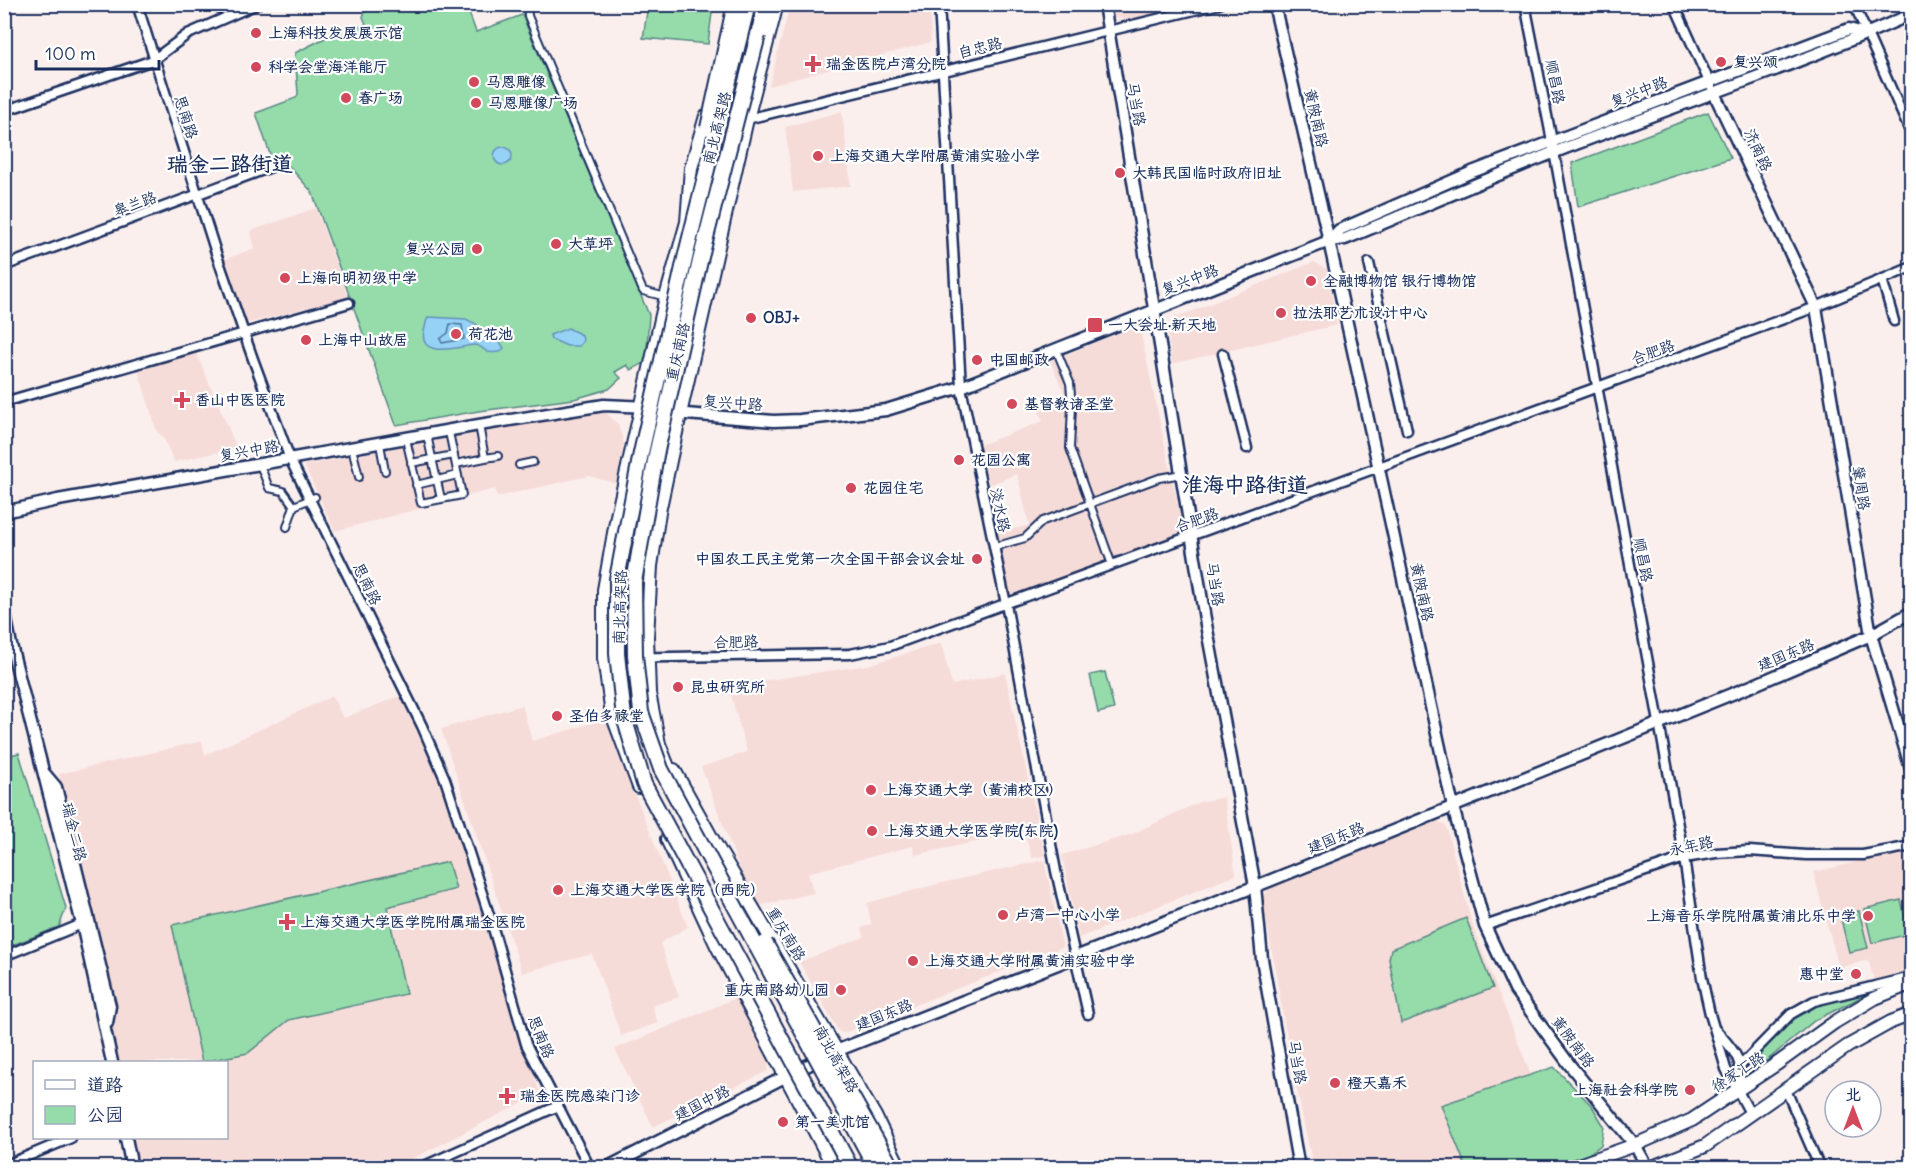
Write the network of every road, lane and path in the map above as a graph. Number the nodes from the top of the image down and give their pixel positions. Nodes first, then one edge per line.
1 (137, 4) edge
2 (257, 4) edge
3 (527, 4) edge
4 (735, 4) edge
5 (746, 4) edge
6 (777, 4) edge
7 (939, 4) edge
8 (1104, 4) edge
9 (1219, 4) edge
10 (1274, 4) edge
11 (1525, 4) edge
12 (1674, 4) edge
13 (1854, 4) edge
14 (765, 8) edge
15 (1911, 14) edge
16 (1109, 31) junction
17 (1867, 34) junction
18 (153, 60) junction
19 (944, 71) junction
20 (1710, 82) junction
21 (1714, 93) junction
22 (4, 111) edge
23 (747, 119) junction
24 (1911, 136) edge
25 (1552, 141) junction
26 (710, 142) junction
27 (1554, 152) junction
28 (696, 154) junction
29 (273, 166) dead end
30 (197, 195) junction
31 (690, 222) junction
32 (1329, 241) junction
33 (1369, 263) dead end
34 (4, 266) edge
35 (1911, 267) edge
36 (1882, 279) junction
37 (666, 297) junction
38 (349, 303) dead end
39 (1816, 307) junction
40 (1155, 310) junction
41 (1894, 321) dead end
42 (244, 332) junction
43 (1056, 349) junction
44 (1223, 354) dead end
45 (961, 387) junction
46 (1597, 387) junction
47 (4, 402) edge
48 (643, 406) junction
49 (680, 414) junction
50 (479, 425) junction
51 (1407, 430) dead end
52 (449, 432) junction
53 (427, 435) junction
54 (406, 439) junction
55 (380, 444) junction
56 (352, 448) junction
57 (1247, 448) dead end
58 (454, 455) junction
59 (498, 456) dead end
60 (485, 458) junction
61 (290, 459) junction
62 (433, 459) junction
63 (533, 462) dead end
64 (411, 464) junction
65 (456, 464) junction
66 (260, 465) junction
67 (519, 465) dead end
68 (1379, 467) junction
69 (386, 471) dead end
70 (1182, 474) junction
71 (458, 475) junction
72 (359, 477) dead end
73 (437, 480) junction
74 (416, 484) junction
75 (313, 497) junction
76 (441, 499) junction
77 (1091, 503) junction
78 (294, 506) junction
79 (4, 512) edge
80 (287, 527) dead end
81 (1192, 536) junction
82 (994, 547) junction
83 (1112, 565) junction
84 (1006, 604) junction
85 (4, 609) edge
86 (1911, 612) edge
87 (1871, 635) junction
88 (648, 657) junction
89 (604, 658) junction
90 (1659, 723) junction
91 (1909, 755) edge
92 (44, 772) junction
93 (1911, 772) edge
94 (1453, 807) junction
95 (1911, 846) edge
96 (1684, 858) junction
97 (712, 864) junction
98 (1255, 886) junction
99 (715, 917) junction
100 (82, 924) junction
101 (1485, 926) junction
102 (4, 956) edge
103 (1075, 956) junction
104 (1911, 977) edge
105 (1911, 983) edge
106 (1088, 1014) dead end
107 (1911, 1014) edge
108 (106, 1029) junction
109 (1714, 1029) junction
110 (830, 1054) junction
111 (112, 1061) edge
112 (811, 1065) joint
113 (1740, 1066) junction
114 (792, 1074) junction
115 (1739, 1090) junction
116 (1786, 1090) junction
117 (558, 1106) junction
118 (1751, 1115) junction
119 (66, 1139) edge
120 (126, 1139) edge
121 (1635, 1145) junction
122 (4, 1166) edge
123 (132, 1167) edge
124 (420, 1167) edge
125 (590, 1167) edge
126 (606, 1167) edge
127 (834, 1167) edge
128 (842, 1167) edge
129 (849, 1167) edge
130 (876, 1167) edge
131 (884, 1167) edge
132 (892, 1167) edge
133 (900, 1167) edge
134 (1299, 1167) edge
135 (1570, 1167) edge
136 (1649, 1167) edge
137 (1820, 1167) edge

1 - 18 street, 思南路
2 - 18 street
3 - 37 street
4 - 28 main road, 重庆南路
4 - 31 highway, bridge
5 - 26 main road, 重庆南路
5 - 31 highway, 南北高架路, bridge
6 - 23 main road, 重庆南路
7 - 19 street, 淡水路
8 - 16 street, 马当路
9 - 16 street, 自忠路
10 - 32 street, 黄陂南路
11 - 25 street, 顺昌路
12 - 20 street, 济南路
13 - 17 street
14 - 97 highway, 南北高架路, bridge
15 - 17 street, 复兴中路
16 - 19 street, 自忠路
16 - 40 street, 马当路
17 - 20 street, 复兴中路
17 - 21 street, 复兴中路
17 - 24 street
18 - 22 street
18 - 30 street, 思南路
19 - 23 street, 自忠路
19 - 45 street, 淡水路
20 - 21 street, 济南路
20 - 25 street, 复兴中路
21 - 27 street, 复兴中路
21 - 39 street, 济南路
23 - 49 main road, 重庆南路
25 - 27 street, 顺昌路
25 - 32 street, 复兴中路
26 - 28 main road
26 - 31 main road, 重庆南路
27 - 32 street, 复兴中路
27 - 46 street, 顺昌路
28 - 31 main road, 重庆南路
29 - 30 street, 皋兰路
30 - 34 street, 皋兰路
30 - 42 street, 思南路
31 - 37 main road, 重庆南路
31 - 99 highway, 南北高架路, bridge
32 - 40 street, 复兴中路
32 - 68 street, 黄陂南路
33 - 51 street
35 - 36 street
36 - 39 street
36 - 41 street
37 - 48 main road, 重庆南路
38 - 42 street
39 - 46 street, 合肥路
39 - 87 street, 肇周路
40 - 43 street, 复兴中路
40 - 70 street, 马当路
42 - 47 street
42 - 61 street, 思南路
43 - 45 street, 复兴中路
43 - 77 street
44 - 57 street
45 - 49 street, 复兴中路
45 - 82 street, 淡水路
46 - 68 street, 合肥路
46 - 90 street, 顺昌路
48 - 49 street, 复兴中路
48 - 50 street, 复兴中路
48 - 89 main road, 重庆南路
49 - 88 main road, 重庆南路
50 - 52 street, 复兴中路
50 - 60 street
52 - 53 street, 复兴中路
52 - 58 street
53 - 54 street, 复兴中路
53 - 62 street
54 - 55 street, 复兴中路
54 - 64 street
55 - 56 street, 复兴中路
55 - 69 street
56 - 61 street, 复兴中路
56 - 72 street
58 - 62 street
58 - 65 street
59 - 60 street
60 - 65 street
61 - 66 street, 复兴中路
61 - 75 street, 思南路
62 - 64 street
62 - 73 street
63 - 67 street
64 - 74 street
65 - 71 street
66 - 78 street
66 - 79 street, 复兴中路
68 - 81 street, 合肥路
68 - 94 street, 黄陂南路
70 - 77 street
70 - 81 street, 马当路
71 - 73 street
71 - 76 street
73 - 74 street
73 - 76 street
74 - 76 street
75 - 78 street
75 - 117 street, 思南路
77 - 82 street
77 - 83 street
78 - 80 street
81 - 83 street, 合肥路
81 - 98 street, 马当路
82 - 84 street, 淡水路
83 - 84 street, 合肥路
84 - 88 street, 合肥路
84 - 103 street, 淡水路
85 - 92 street, 瑞金二路
86 - 87 street, 建国东路
87 - 90 street, 建国东路
87 - 91 street, 肇周路
88 - 89 street, 合肥路
88 - 110 main road, 重庆南路
89 - 114 main road, 重庆南路
90 - 94 street, 建国东路
90 - 96 street, 顺昌路
91 - 93 street, 肇周路
92 - 100 street, 瑞金二路
92 - 108 street
94 - 98 street, 建国东路
94 - 101 street, 黄陂南路
95 - 96 street, 永年路
96 - 101 street, 永年路
96 - 109 street, 顺昌路
97 - 130 highway, 南北高架路, bridge
97 - 132 highway, bridge
98 - 103 street, 建国东路
98 - 134 street, 马当路
99 - 128 highway, bridge
99 - 129 highway, 南北高架路, bridge
100 - 102 street
100 - 108 street, 瑞金二路
101 - 121 street, 黄陂南路
103 - 106 street, 淡水路
103 - 110 street, 建国东路
104 - 113 street
105 - 115 main road, 徐家汇路
107 - 116 main road
108 - 111 street, 瑞金二路
109 - 113 street
109 - 115 street, 顺昌路
110 - 112 street, 建国东路
110 - 131 main road, 重庆南路
110 - 133 main road, 重庆南路
112 - 114 street, 建国中路
113 - 115 street
114 - 126 street, 建国中路
114 - 127 main road, 重庆南路
114 - 129 main road, 重庆南路
115 - 118 street, 顺昌路
115 - 121 main road, 徐家汇路
116 - 118 main road
116 - 137 street
117 - 124 street
117 - 125 street, 思南路
118 - 136 main road
119 - 122 street
120 - 123 street
121 - 135 main road, 徐家汇路
121 - 136 street, 黄陂南路

